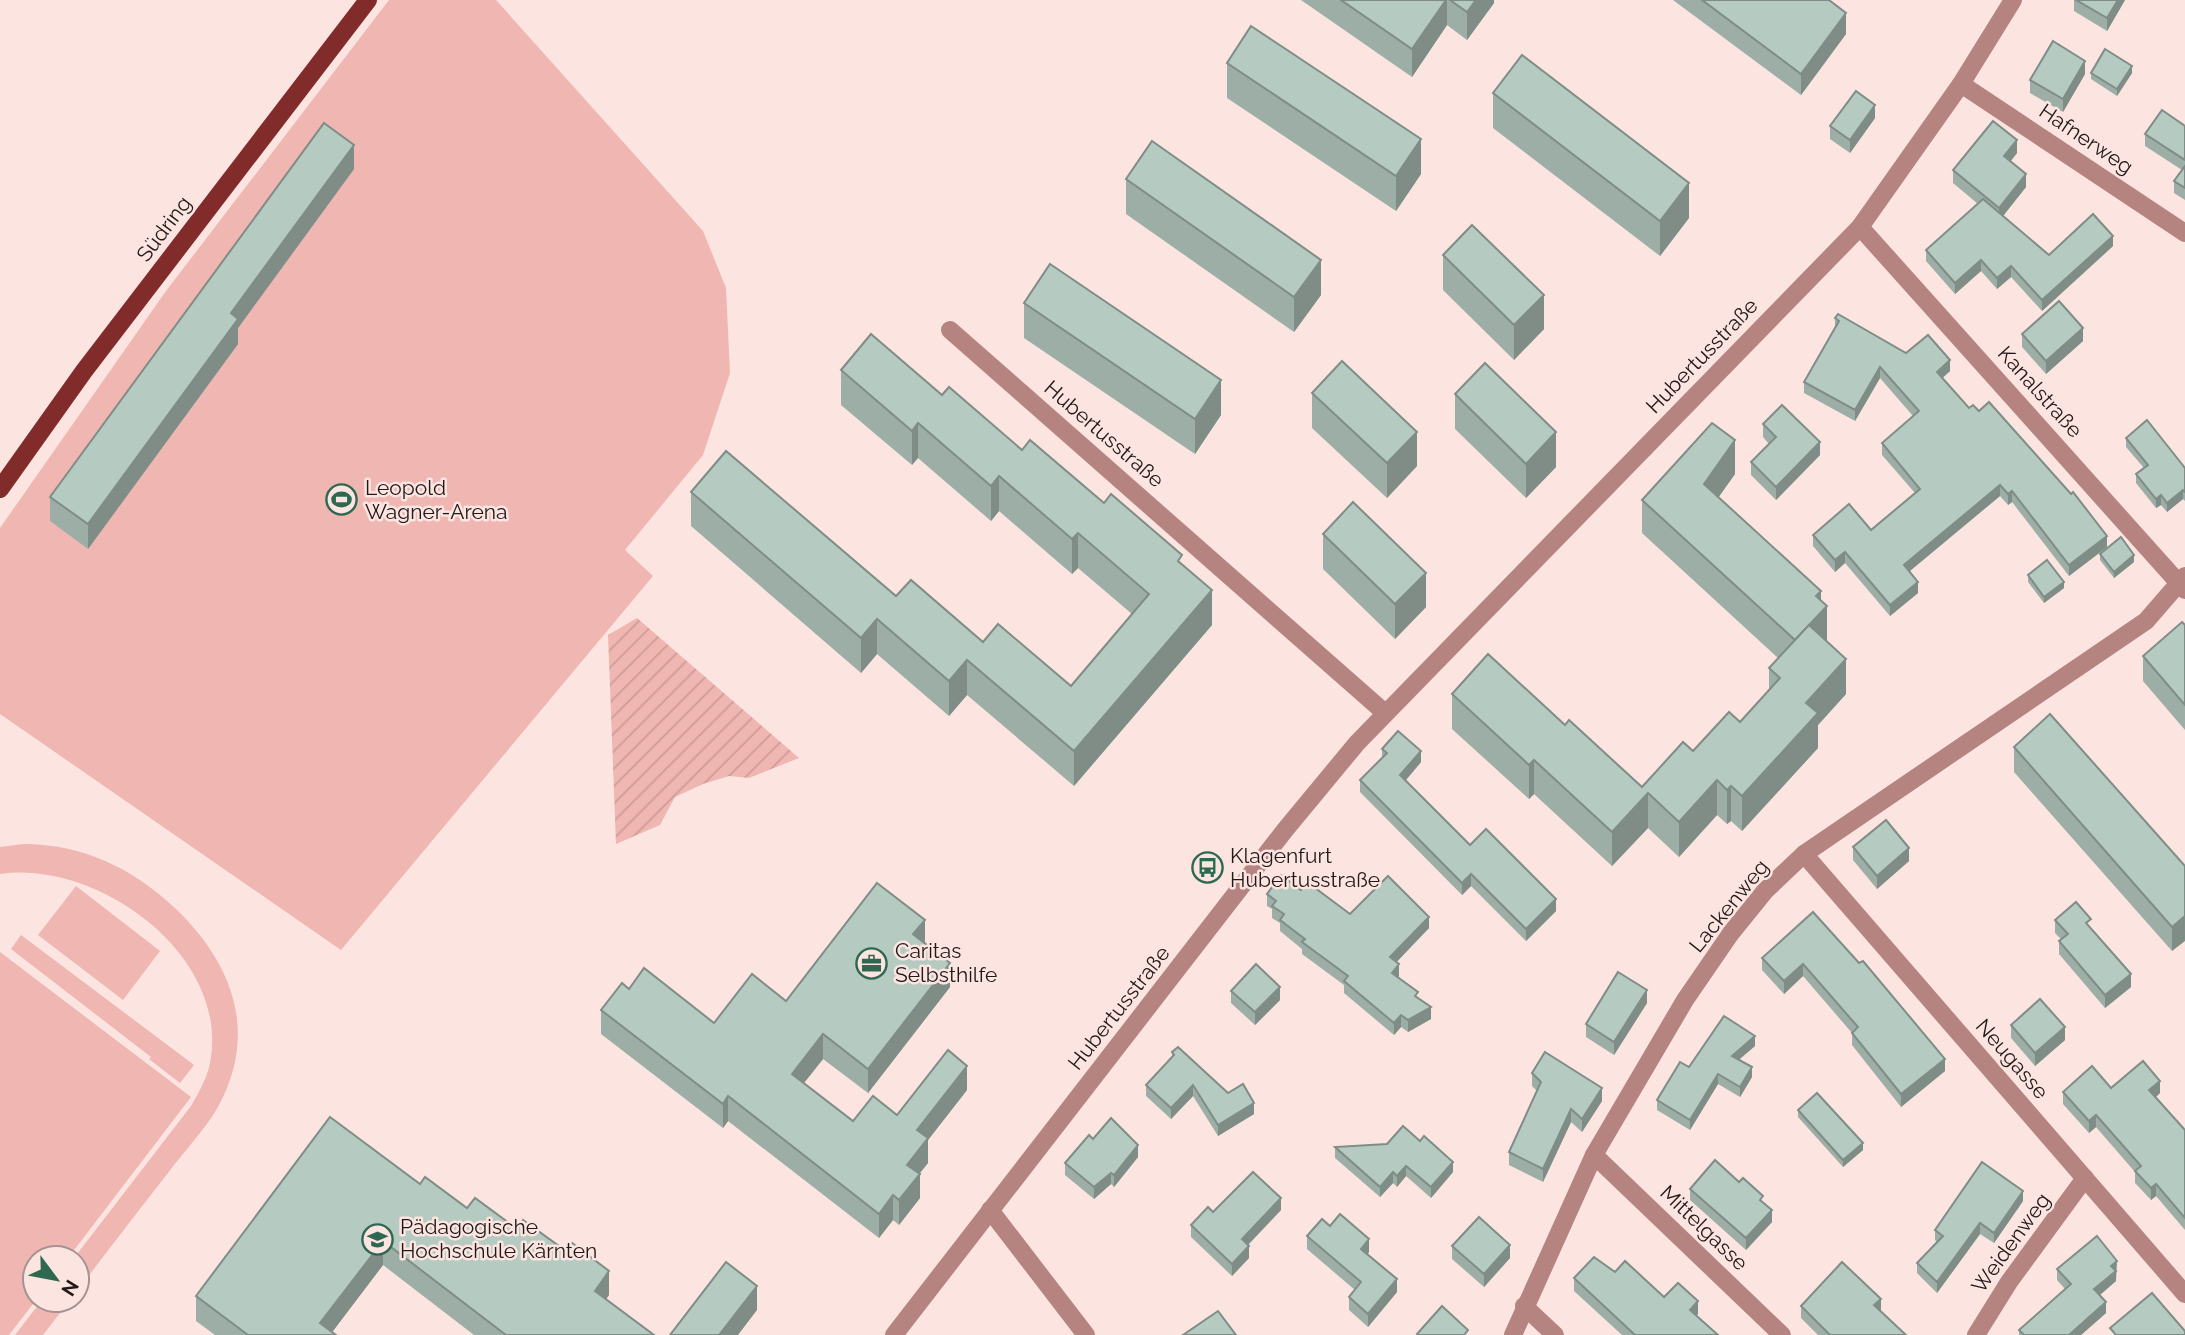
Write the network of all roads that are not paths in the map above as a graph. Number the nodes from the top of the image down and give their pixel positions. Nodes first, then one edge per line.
1 (368, 0) edge
2 (2013, 0) edge
3 (1961, 84) junction
4 (1860, 226) junction
5 (2185, 233) edge
6 (950, 330) dead end
7 (0, 489) edge
8 (2183, 583) edge
9 (1384, 712) junction
10 (1804, 854) junction
11 (1594, 1154) junction
12 (2085, 1178) junction
13 (990, 1210) junction
14 (2185, 1294) edge
15 (1524, 1306) junction
16 (894, 1335) edge
17 (1086, 1335) edge
18 (1513, 1335) edge
19 (1555, 1335) edge
20 (1782, 1335) edge
21 (1976, 1335) edge

1 - 7 main road, Südring
2 - 3 street, Hubertusstraße
3 - 4 street, Hubertusstraße
3 - 5 street, Hafnerweg
4 - 8 street, Kanalstraße
4 - 9 street, Hubertusstraße
6 - 9 street, Hubertusstraße
8 - 10 street, Lackenweg
9 - 13 street, Hubertusstraße
10 - 11 street, Lackenweg
10 - 12 street, Neugasse
11 - 15 street, Lackenweg
11 - 20 street, Mittelgasse
12 - 14 street, Neugasse
12 - 21 street, Weidenweg
13 - 16 street, Hubertusstraße
13 - 17 street
15 - 18 street, Lackenweg
15 - 19 street

